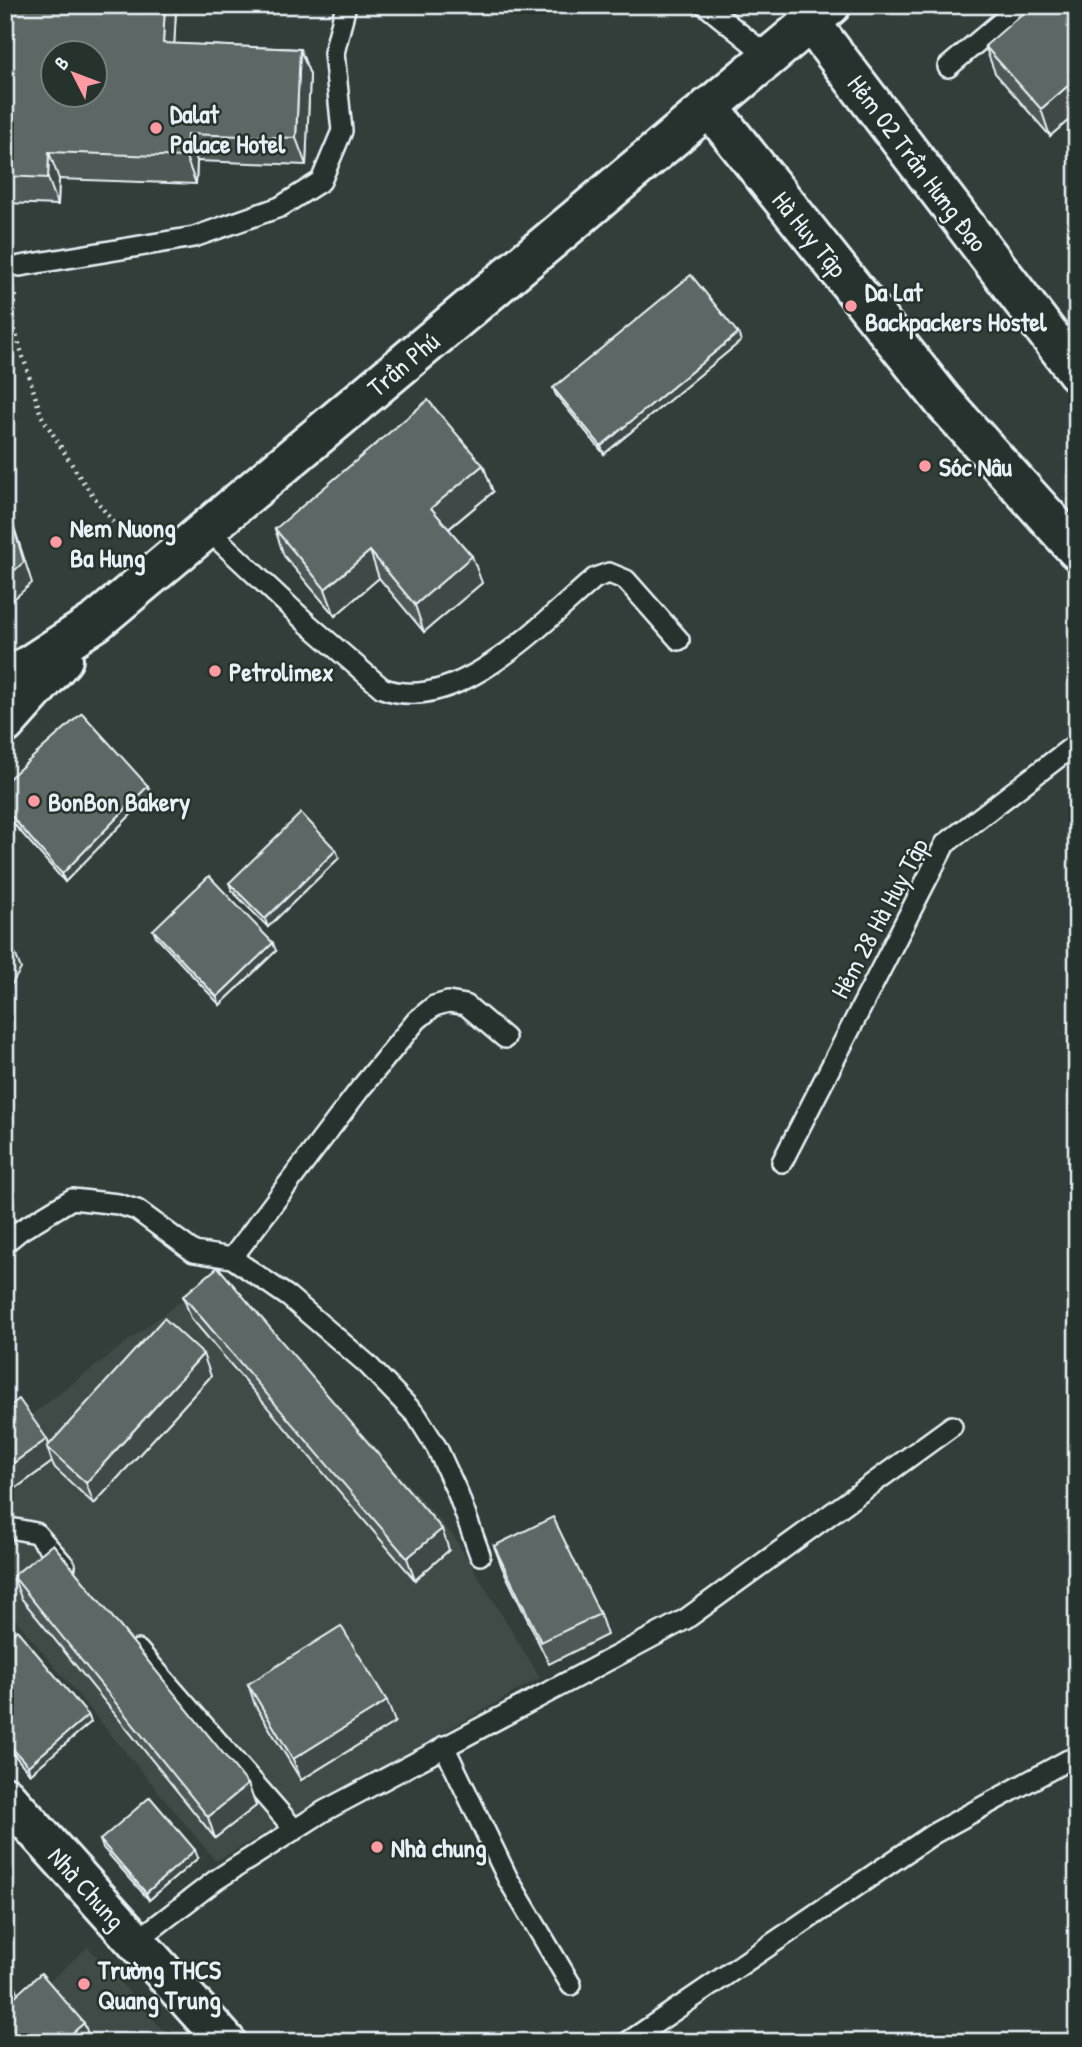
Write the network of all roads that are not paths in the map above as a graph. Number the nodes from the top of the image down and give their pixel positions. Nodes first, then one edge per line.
1 (346, 5) edge
2 (705, 5) edge
3 (1021, 5) edge
4 (821, 14) edge
5 (769, 57) junction
6 (948, 67) dead end
7 (709, 107) junction
8 (20, 266) road end
9 (1077, 372) edge
10 (208, 530) junction
11 (1077, 550) edge
12 (97, 621) junction
13 (679, 640) dead end
14 (5, 681) edge
15 (5, 724) edge
16 (1077, 743) edge
17 (505, 1038) dead end
18 (782, 1162) dead end
19 (5, 1243) edge
20 (232, 1258) junction
21 (952, 1426) dead end
22 (5, 1527) edge
23 (480, 1555) dead end
24 (80, 1584) edge
25 (125, 1635) edge
26 (444, 1746) junction
27 (1068, 1760) dead end
28 (5, 1796) edge
29 (295, 1830) junction
30 (135, 1942) junction
31 (572, 1985) dead end
32 (226, 2042) edge
33 (628, 2042) edge

1 - 8 lane
2 - 5 lane
3 - 6 lane
4 - 5 street, Trần Phú
4 - 9 street, Hẻm 02 Trần Hưng Đạo
5 - 7 street, Trần Phú
7 - 10 street, Trần Phú
7 - 11 street, Hà Huy Tập
10 - 12 street, Trần Phú
10 - 13 lane
12 - 14 street, Trần Phú
12 - 15 street, Trần Phú
16 - 18 lane, Hẻm 28 Hà Huy Tập
17 - 20 lane
19 - 20 lane
20 - 23 lane
21 - 26 lane
22 - 24 lane
25 - 29 lane
26 - 29 lane
26 - 31 lane
27 - 33 lane
28 - 30 street, Nhà Chung
29 - 30 lane
30 - 32 street, Nhà Chung

